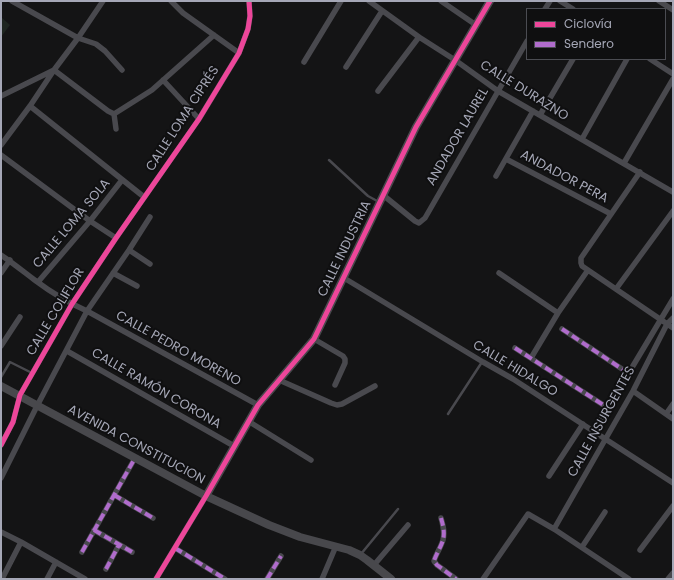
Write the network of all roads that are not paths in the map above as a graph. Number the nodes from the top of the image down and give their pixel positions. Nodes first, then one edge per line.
1 (12, 1) edge
2 (103, 1) edge
3 (171, 1) edge
4 (249, 1) edge
5 (341, 1) edge
6 (369, 1) edge
7 (441, 1) edge
8 (490, 1) edge
9 (560, 1) edge
10 (662, 2) edge
11 (571, 8) edge
12 (673, 10) edge
13 (382, 11) junction
14 (476, 25) junction
15 (214, 35) junction
16 (419, 37) junction
17 (78, 38) junction
18 (526, 43) edge
19 (239, 53) junction
20 (455, 60) junction
21 (573, 60) edge
22 (626, 60) edge
23 (652, 60) edge
24 (304, 62) dead end
25 (346, 67) dead end
26 (54, 70) junction
27 (122, 70) dead end
28 (673, 74) edge
29 (673, 79) edge
30 (163, 80) junction
31 (378, 91) dead end
32 (498, 91) junction
33 (1, 96) edge
34 (30, 106) junction
35 (533, 111) junction
36 (114, 114) junction
37 (540, 115) junction
38 (199, 119) junction
39 (116, 129) dead end
40 (582, 139) junction
41 (1, 145) edge
42 (1, 155) edge
43 (506, 159) junction
44 (329, 160) dead end
45 (624, 163) junction
46 (640, 172) junction
47 (496, 176) dead end
48 (122, 180) junction
49 (673, 192) edge
50 (144, 197) junction
51 (382, 198) junction
52 (673, 211) edge
53 (611, 214) junction
54 (150, 217) dead end
55 (90, 221) junction
56 (116, 238) junction
57 (129, 250) junction
58 (1, 255) edge
59 (10, 260) junction
60 (150, 264) dead end
61 (588, 270) junction
62 (1, 273) edge
63 (113, 273) junction
64 (498, 273) dead end
65 (344, 278) junction
66 (38, 282) junction
67 (137, 286) dead end
68 (616, 289) junction
69 (673, 299) edge
70 (72, 304) junction
71 (87, 311) junction
72 (558, 313) junction
73 (20, 317) dead end
74 (673, 318) edge
75 (660, 319) junction
76 (667, 324) junction
77 (673, 328) edge
78 (562, 329) dead end
79 (314, 339) junction
80 (1, 346) edge
81 (515, 348) dead end
82 (67, 351) junction
83 (531, 358) junction
84 (482, 362) junction
85 (32, 373) junction
86 (628, 373) junction
87 (1, 377) edge
88 (279, 380) junction
89 (335, 385) dead end
90 (1, 386) edge
91 (375, 386) dead end
92 (633, 391) junction
93 (20, 396) junction
94 (673, 404) edge
95 (258, 405) junction
96 (37, 406) junction
97 (608, 408) junction
98 (448, 414) dead end
99 (666, 414) junction
100 (673, 419) edge
101 (248, 421) junction
102 (583, 424) junction
103 (594, 431) junction
104 (606, 439) junction
105 (1, 445) edge
106 (234, 446) junction
107 (135, 458) junction
108 (311, 460) dead end
109 (549, 476) dead end
110 (1, 478) edge
111 (673, 483) edge
112 (114, 495) junction
113 (206, 496) junction
114 (673, 506) edge
115 (398, 509) dead end
116 (605, 512) dead end
117 (153, 518) dead end
118 (441, 518) dead end
119 (408, 525) dead end
120 (554, 529) junction
121 (94, 530) junction
122 (1, 532) edge
123 (21, 542) junction
124 (120, 545) junction
125 (336, 546) junction
126 (582, 547) junction
127 (175, 548) junction
128 (640, 550) dead end
129 (82, 552) dead end
130 (132, 552) dead end
131 (360, 555) junction
132 (281, 556) dead end
133 (56, 562) junction
134 (374, 565) junction
135 (106, 569) dead end
136 (673, 573) edge
137 (485, 577) edge
138 (2, 579) edge
139 (47, 579) edge
140 (85, 579) edge
141 (156, 579) edge
142 (225, 579) edge
143 (267, 579) edge
144 (322, 579) edge
145 (392, 579) edge
146 (456, 579) edge
147 (493, 579) edge
148 (629, 579) edge
149 (668, 579) edge

1 - 17 street
2 - 17 street
3 - 15 street
4 - 19 street, CALLE LOMA CIPRÉS
5 - 24 street
6 - 13 street, CALLE DURAZNO
7 - 14 street
8 - 14 street, CALLE INDUSTRIA
9 - 11 street
10 - 12 street
13 - 16 street, CALLE DURAZNO
13 - 25 street
14 - 20 street, CALLE INDUSTRIA
15 - 19 street
15 - 30 street
16 - 20 street, CALLE DURAZNO
16 - 31 street
17 - 26 street
17 - 27 street
18 - 32 street, ANDADOR LAUREL
19 - 38 street, CALLE LOMA CIPRÉS
20 - 32 street, CALLE DURAZNO
20 - 51 street, CALLE INDUSTRIA
21 - 37 street
22 - 40 street
23 - 28 street
26 - 33 street
26 - 34 street
26 - 36 street
29 - 45 street
30 - 36 street
30 - 38 street
32 - 35 street, CALLE DURAZNO
32 - 51 street, ANDADOR LAUREL
34 - 41 street
34 - 48 street
35 - 37 street, CALLE DURAZNO
35 - 43 street
36 - 39 street
37 - 40 street, CALLE DURAZNO
38 - 50 street, CALLE LOMA CIPRÉS
40 - 45 street, CALLE DURAZNO
42 - 55 street
43 - 47 street
43 - 53 street, ANDADOR PERA
44 - 51 lane
45 - 46 street, CALLE DURAZNO
46 - 49 street, CALLE DURAZNO
46 - 53 street
48 - 50 street
48 - 55 street, CALLE LOMA SOLA
50 - 56 street, CALLE COLIFLOR
51 - 65 street, CALLE INDUSTRIA
52 - 68 street
53 - 61 street
54 - 57 street
55 - 56 street
55 - 66 street, CALLE LOMA SOLA
56 - 70 street, CALLE COLIFLOR
57 - 60 street
57 - 63 street
58 - 59 street, CALLE PEDRO MORENO
59 - 62 street
59 - 66 street, CALLE PEDRO MORENO
61 - 68 street
61 - 72 street
63 - 67 street
63 - 71 street
64 - 72 street
65 - 79 street, CALLE INDUSTRIA
65 - 84 street, CALLE HIDALGO
66 - 70 street, CALLE PEDRO MORENO
68 - 75 street
69 - 75 street
70 - 71 street, CALLE PEDRO MORENO
70 - 85 street, CALLE COLIFLOR
71 - 82 street
71 - 95 street, CALLE PEDRO MORENO
72 - 83 street
73 - 80 street
74 - 76 street, CALLE INSURGENTES
75 - 76 street
75 - 86 street
76 - 77 street
76 - 92 street, CALLE INSURGENTES
78 - 86 street
79 - 88 street, CALLE INDUSTRIA
79 - 89 street
81 - 83 street
82 - 96 street
82 - 106 street, CALLE RAMÓN CORONA
83 - 97 street
84 - 98 lane
84 - 102 street, CALLE HIDALGO
85 - 87 lane
85 - 93 street, CALLE COLIFLOR
86 - 97 street
88 - 91 street
88 - 95 street, CALLE INDUSTRIA
90 - 93 street, AVENIDA CONSTITUCION
92 - 99 street
92 - 104 street, CALLE INSURGENTES
93 - 96 street, AVENIDA CONSTITUCION
93 - 105 street, CALLE COLIFLOR
94 - 99 street
95 - 101 street, CALLE INDUSTRIA
96 - 107 street, AVENIDA CONSTITUCION
96 - 110 street
97 - 103 street
99 - 100 street
101 - 106 street, CALLE INDUSTRIA
101 - 108 street
102 - 103 street, CALLE HIDALGO
102 - 109 street
103 - 104 street, CALLE HIDALGO
104 - 111 street, CALLE HIDALGO
104 - 120 street, CALLE INSURGENTES
106 - 113 street, CALLE INDUSTRIA
107 - 112 street
107 - 113 street, AVENIDA CONSTITUCION
112 - 117 street
112 - 121 street
113 - 125 street, AVENIDA CONSTITUCION
113 - 127 street
114 - 128 street
115 - 131 lane
116 - 126 street
118 - 146 street
119 - 134 street
120 - 126 street
120 - 137 street
121 - 124 street
121 - 129 street
122 - 123 street
123 - 133 street
123 - 138 street
124 - 130 street
124 - 135 street
125 - 131 street, AVENIDA CONSTITUCION
125 - 144 street
126 - 148 street
127 - 141 street
127 - 142 street
131 - 134 street, AVENIDA CONSTITUCION
132 - 143 street
133 - 139 street
133 - 140 street
134 - 145 street, AVENIDA CONSTITUCION
136 - 149 street
137 - 147 street

